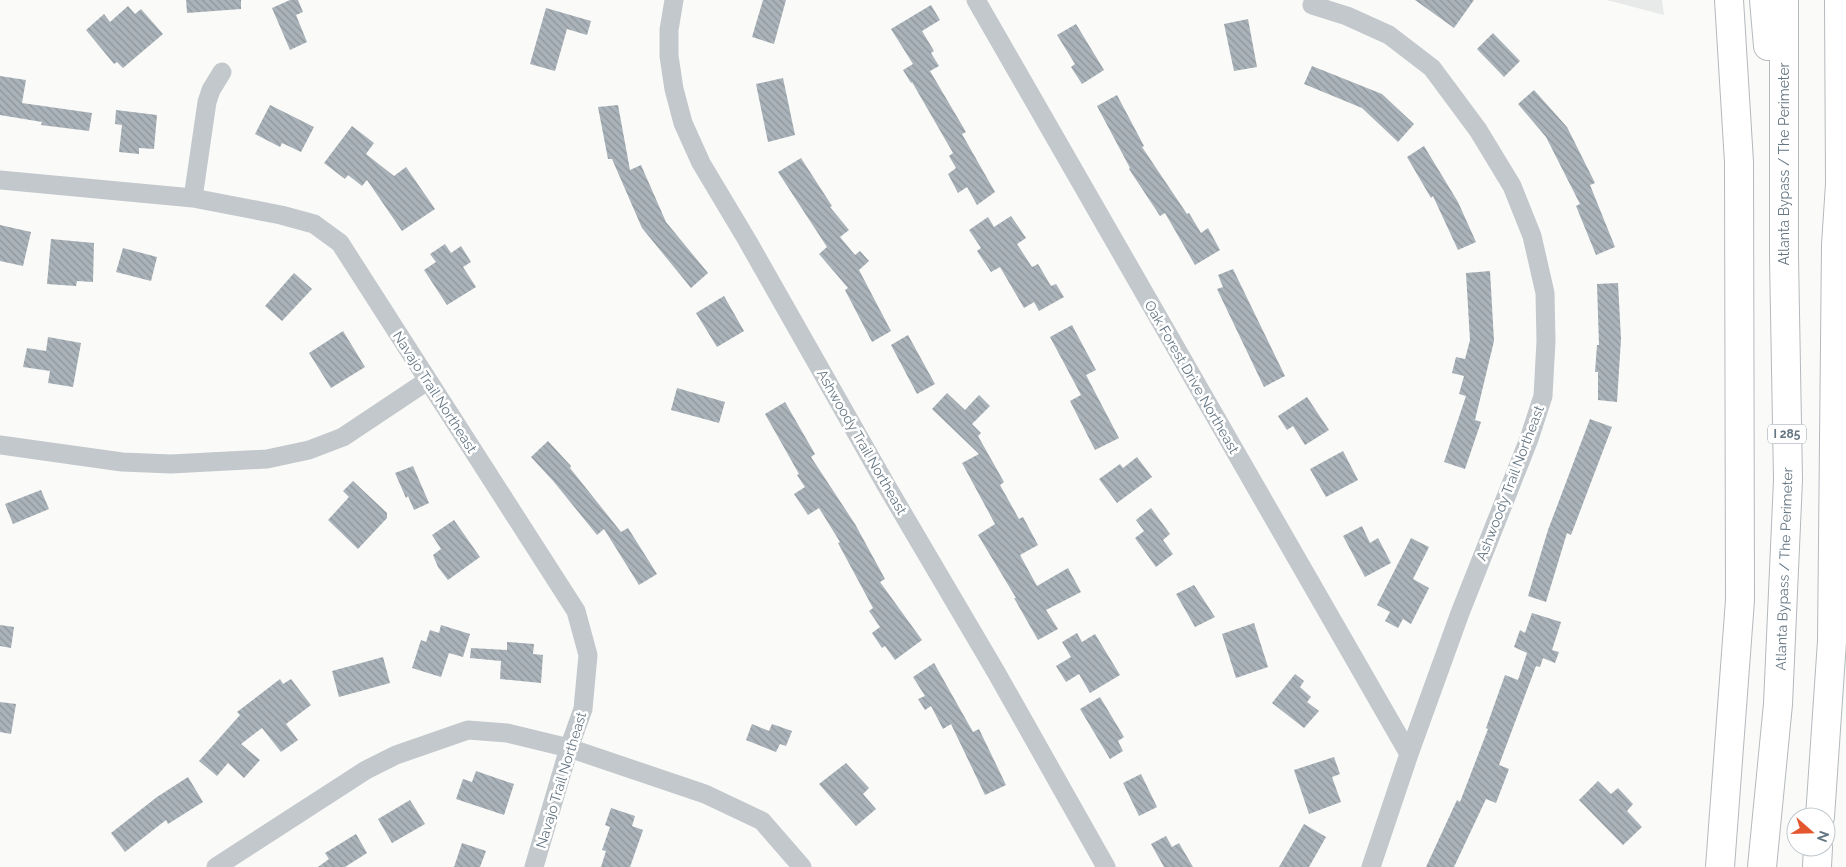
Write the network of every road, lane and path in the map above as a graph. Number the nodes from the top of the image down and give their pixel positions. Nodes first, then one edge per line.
1 (674, 0) edge
2 (976, 0) edge
3 (1729, 0) edge
4 (1764, 0) edge
5 (1784, 0) edge
6 (1840, 0) edge
7 (1312, 5) dead end
8 (222, 72) dead end
9 (1843, 178) edge
10 (0, 180) edge
11 (193, 198) junction
12 (1784, 257) junction
13 (428, 381) junction
14 (0, 445) edge
15 (569, 748) junction
16 (1409, 754) junction
17 (1821, 807) edge
18 (216, 867) edge
19 (534, 867) edge
20 (802, 867) edge
21 (1106, 867) edge
22 (1370, 867) edge
23 (1720, 867) edge
24 (1762, 867) edge

1 - 21 street, Ashwoody Trail Northeast
2 - 16 street, Oak Forest Drive Northeast
3 - 23 highway
4 - 12 highway
5 - 12 highway, Atlanta Bypass / The Perimeter / I 285
6 - 9 highway
7 - 16 street, Ashwoody Trail Northeast
8 - 11 street
9 - 17 highway
10 - 11 street, Navajo Trail Northeast
11 - 13 street, Navajo Trail Northeast
12 - 24 highway, Atlanta Bypass / The Perimeter / I 285
13 - 14 street
13 - 15 street, Navajo Trail Northeast
15 - 18 street
15 - 19 street, Navajo Trail Northeast
15 - 20 street
16 - 22 street, Ashwoody Trail Northeast

